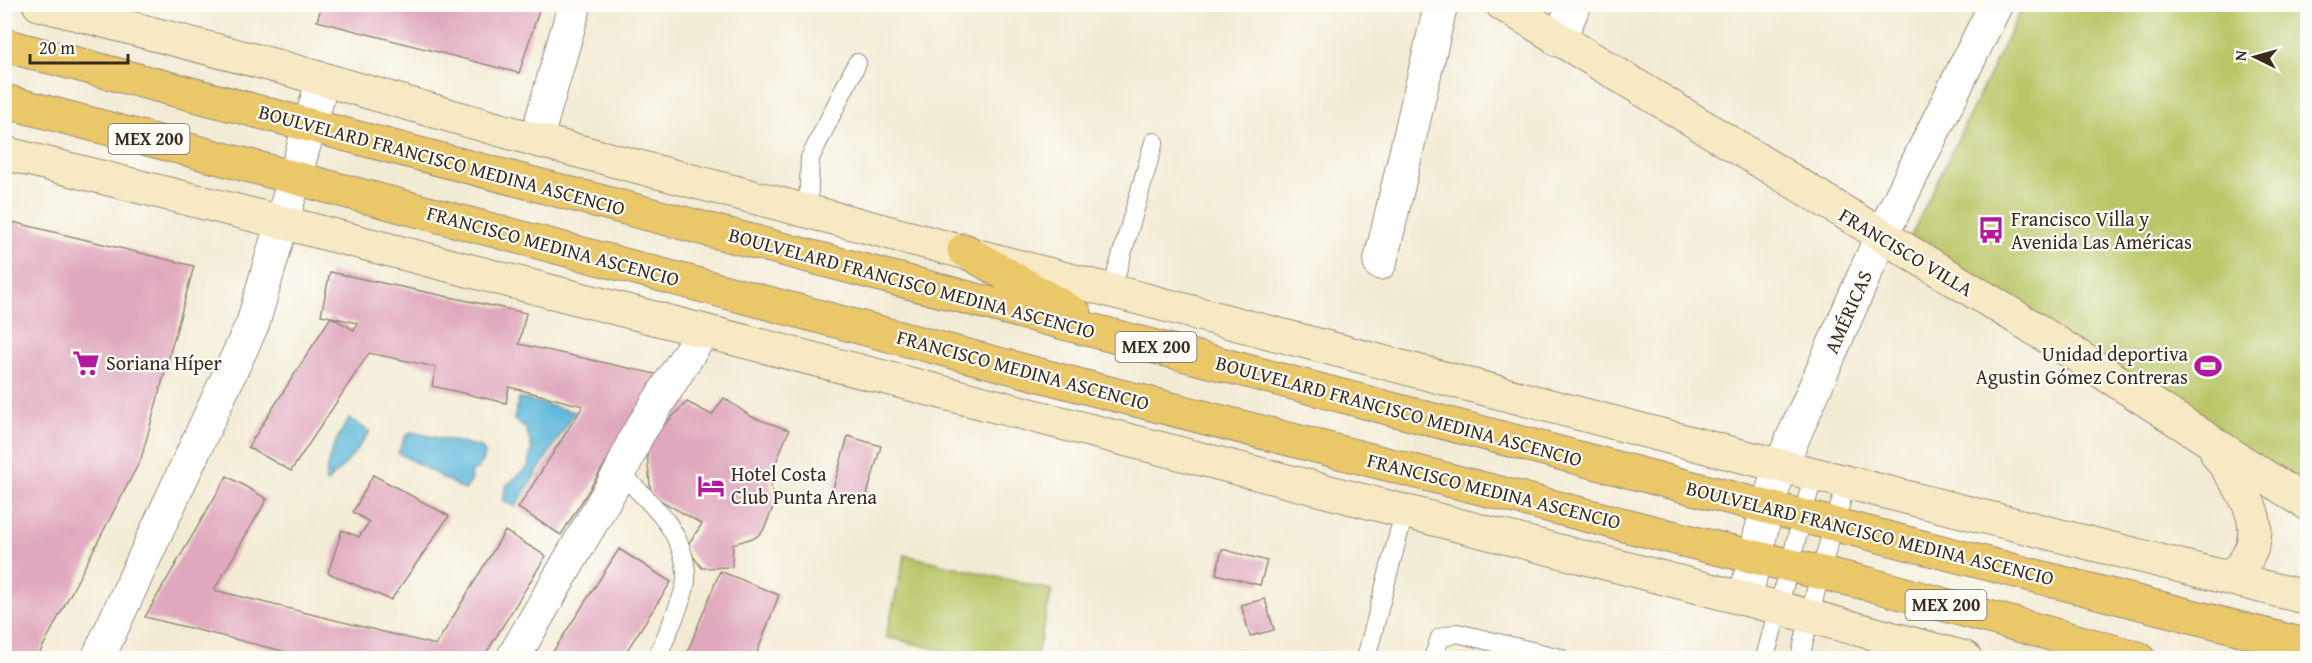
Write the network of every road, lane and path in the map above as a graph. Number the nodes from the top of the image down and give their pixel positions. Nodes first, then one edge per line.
1 (39, 4) edge
2 (575, 4) edge
3 (1441, 4) edge
4 (1502, 4) edge
5 (1575, 4) edge
6 (1996, 4) edge
7 (1558, 40) junction
8 (4, 45) edge
9 (857, 63) dead end
10 (323, 79) junction
11 (4, 101) edge
12 (310, 125) junction
13 (536, 140) junction
14 (1154, 142) dead end
15 (4, 153) edge
16 (294, 177) junction
17 (808, 211) junction
18 (281, 222) junction
19 (1881, 237) junction
20 (964, 250) junction
21 (1380, 263) dead end
22 (1112, 289) junction
23 (704, 331) junction
24 (1113, 336) junction
25 (2207, 440) junction
26 (1781, 465) junction
27 (620, 473) junction
28 (1814, 473) junction
29 (1847, 481) junction
30 (2307, 504) edge
31 (1767, 507) junction
32 (1404, 513) junction
33 (1801, 515) junction
34 (1834, 523) junction
35 (1753, 557) junction
36 (1789, 566) junction
37 (1820, 573) junction
38 (2230, 578) junction
39 (2307, 598) edge
40 (1745, 599) junction
41 (1777, 608) junction
42 (1809, 617) junction
43 (2307, 646) edge
44 (98, 658) edge
45 (513, 658) edge
46 (657, 658) edge
47 (1366, 658) edge
48 (1433, 658) edge
49 (1560, 658) edge
50 (1765, 658) edge
51 (1800, 658) edge
52 (1965, 658) edge
53 (2138, 658) edge

1 - 10 street
2 - 13 street
3 - 21 street
4 - 7 street, FRANCISCO VILLA
5 - 7 street
6 - 19 street, AMÉRICAS
7 - 19 street, FRANCISCO VILLA
8 - 12 highway, BOULVELARD FRANCISCO MEDINA ASCENCIO / MEX 200
9 - 17 lane
10 - 12 street
10 - 13 street
11 - 16 highway, MEX 200
12 - 16 street
12 - 24 highway, BOULVELARD FRANCISCO MEDINA ASCENCIO / MEX 200
13 - 17 street
14 - 22 lane
15 - 18 street
16 - 18 street
16 - 35 highway, FRANCISCO MEDINA ASCENCIO / MEX 200
17 - 20 street
18 - 23 street
18 - 44 street
19 - 25 street, FRANCISCO VILLA
19 - 26 street, AMÉRICAS
20 - 22 street
20 - 24 highway
22 - 26 street
23 - 27 street
23 - 32 street
24 - 31 highway, BOULVELARD FRANCISCO MEDINA ASCENCIO / MEX 200
25 - 30 street, FRANCISCO VILLA
25 - 38 street
26 - 28 street
26 - 31 street, AMÉRICAS
27 - 45 street
27 - 46 lane
28 - 29 street
28 - 33 lane
29 - 34 lane
29 - 38 street
31 - 33 highway, BOULVELARD FRANCISCO MEDINA ASCENCIO / MEX 200
31 - 35 street, AMÉRICAS
32 - 40 street
32 - 47 lane
33 - 34 highway, BOULVELARD FRANCISCO MEDINA ASCENCIO / MEX 200
33 - 36 lane
34 - 37 lane
34 - 43 highway, BOULVELARD FRANCISCO MEDINA ASCENCIO / MEX 200
35 - 36 highway, MEX 200
35 - 40 street, AMÉRICAS
36 - 37 highway, MEX 200
36 - 41 lane
37 - 42 lane
37 - 53 highway, MEX 200
38 - 39 street
40 - 41 street
41 - 42 street
41 - 50 lane
42 - 51 lane
42 - 52 street
48 - 49 lane

